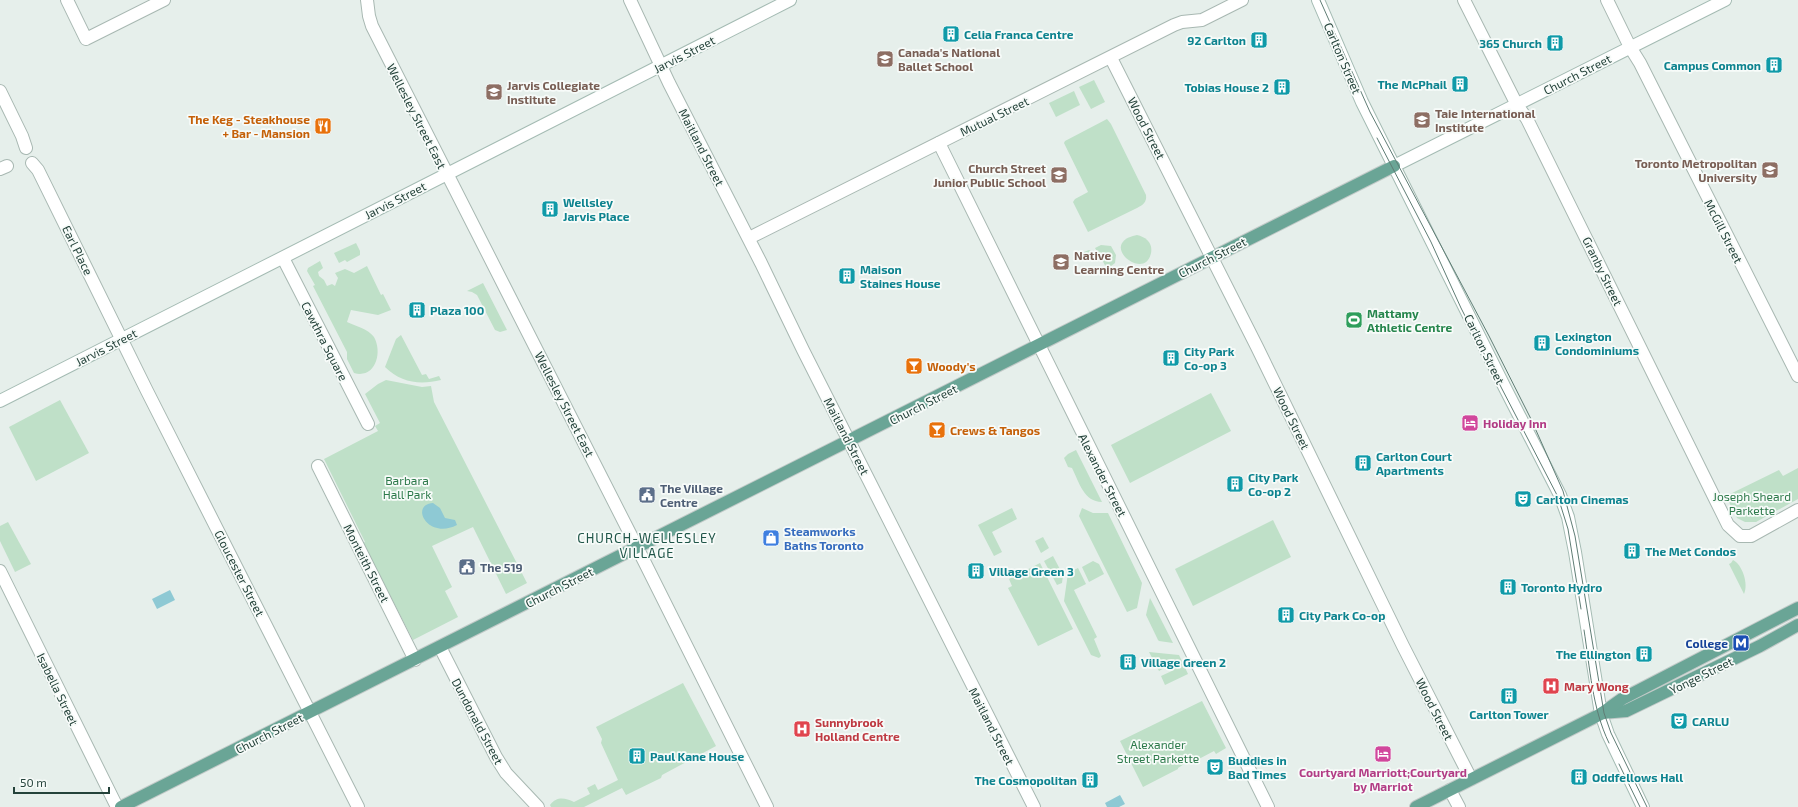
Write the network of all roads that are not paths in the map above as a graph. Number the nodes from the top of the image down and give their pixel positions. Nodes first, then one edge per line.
1 (68, 0) edge
2 (164, 0) edge
3 (367, 0) edge
4 (630, 0) edge
5 (790, 0) edge
6 (1242, 0) edge
7 (1318, 0) edge
8 (1464, 0) edge
9 (1607, 0) edge
10 (1725, 0) edge
11 (1630, 47) junction
12 (1111, 58) junction
13 (662, 65) junction
14 (0, 91) edge
15 (1517, 104) junction
16 (939, 143) junction
17 (26, 148) dead end
18 (32, 163) dead end
19 (1394, 166) junction
20 (447, 174) junction
21 (749, 238) junction
22 (283, 258) junction
23 (1212, 258) junction
24 (122, 338) junction
25 (1038, 345) junction
26 (1798, 376) edge
27 (0, 401) edge
28 (368, 424) dead end
29 (850, 440) junction
30 (318, 466) dead end
31 (1798, 510) edge
32 (637, 548) junction
33 (0, 571) edge
34 (1798, 608) edge
35 (1798, 625) edge
36 (440, 647) junction
37 (415, 660) junction
38 (311, 712) junction
39 (1601, 714) junction
40 (1471, 779) junction
41 (1450, 790) junction
42 (117, 807) edge
43 (121, 807) edge
44 (358, 807) edge
45 (538, 807) edge
46 (767, 807) edge
47 (1034, 807) edge
48 (1268, 807) edge
49 (1416, 807) edge
50 (1459, 807) edge
51 (1643, 807) edge

1 - 2 street
3 - 20 street, Wellesley Street East
4 - 13 street, Maitland Street
5 - 13 street, Jarvis Street
6 - 12 street, Mutual Street
7 - 19 street, Carlton Street
8 - 15 street, Granby Street
9 - 11 street, McGill Street
10 - 11 street, Church Street
11 - 15 street, Church Street
11 - 26 street, McGill Street
12 - 16 street, Mutual Street
12 - 23 street, Wood Street
13 - 20 street, Jarvis Street
13 - 21 street, Maitland Street
14 - 17 street
15 - 19 street, Church Street
15 - 31 street, Granby Street
16 - 21 street, Mutual Street
16 - 25 street, Alexander Street
18 - 24 street, Earl Place
19 - 23 main road, Church Street
19 - 39 street, Carlton Street
20 - 22 street, Jarvis Street
20 - 32 street, Wellesley Street East
21 - 29 street, Maitland Street
22 - 24 street, Jarvis Street
22 - 28 street, Cawthra Square
23 - 25 main road, Church Street
23 - 40 street, Wood Street
24 - 27 street, Jarvis Street
24 - 38 street, Gloucester Street
25 - 29 main road, Church Street
25 - 48 street, Alexander Street
29 - 32 main road, Church Street
29 - 47 street, Maitland Street
30 - 37 street, Monteith Street
32 - 36 main road, Church Street
32 - 46 street, Wellesley Street East
33 - 42 street, Isabella Street
34 - 39 main road, Yonge Street
35 - 39 main road, Yonge Street
36 - 37 main road, Church Street
36 - 45 street, Dundonald Street
37 - 38 main road, Church Street
38 - 43 main road, Church Street
38 - 44 street, Gloucester Street
39 - 40 main road, Yonge Street
39 - 51 street, Carlton Street
40 - 41 main road, Yonge Street
41 - 49 main road, Yonge Street
41 - 50 street

